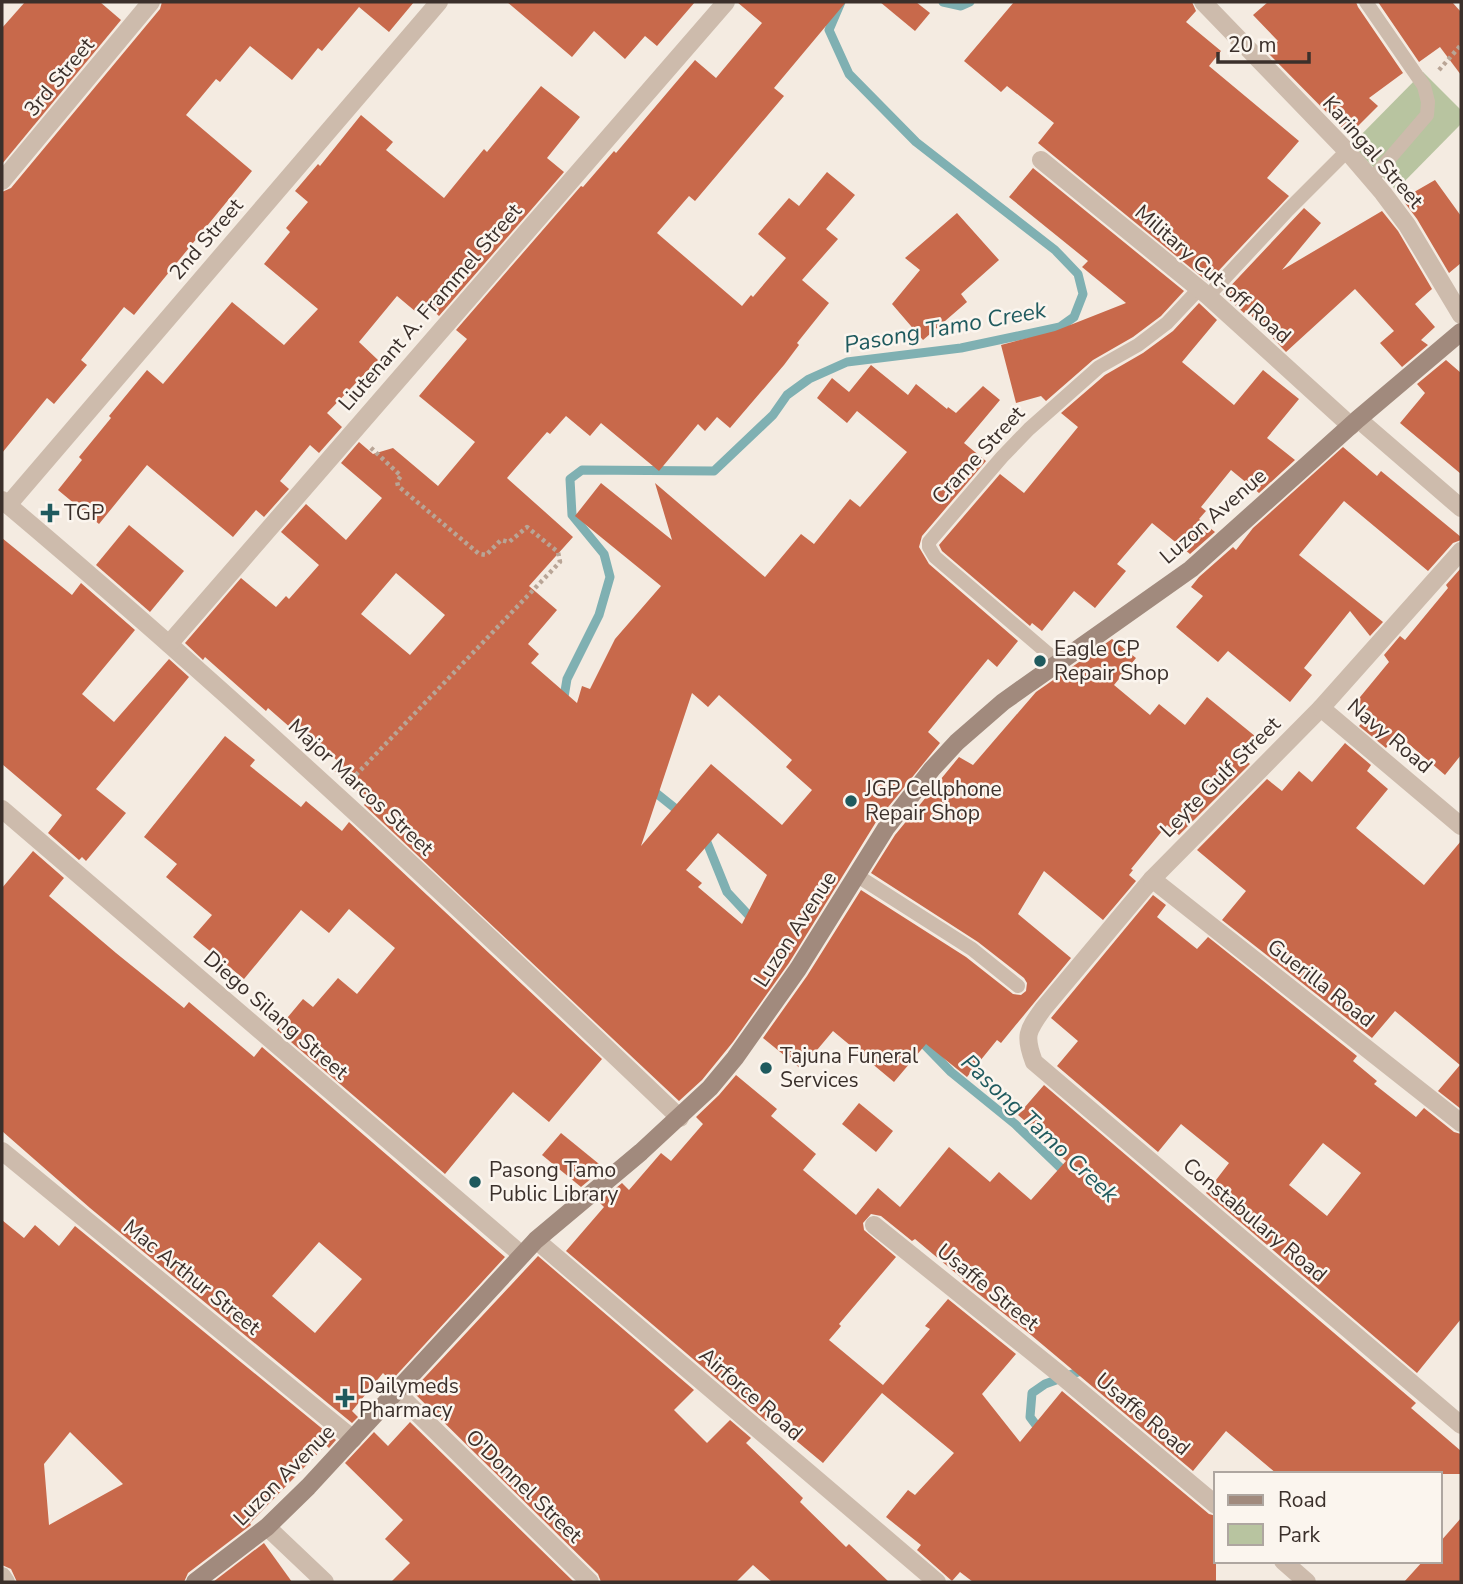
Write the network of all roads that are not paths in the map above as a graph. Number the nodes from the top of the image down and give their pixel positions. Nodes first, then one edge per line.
1 (151, 2) edge
2 (439, 2) edge
3 (726, 2) edge
4 (1203, 2) edge
5 (1366, 2) edge
6 (1347, 151) junction
7 (1041, 160) dead end
8 (1371, 180) junction
9 (2, 181) edge
10 (1203, 293) junction
11 (1461, 315) edge
12 (1461, 332) edge
13 (1355, 423) junction
14 (5, 503) edge
15 (1461, 508) edge
16 (1461, 551) edge
17 (169, 644) junction
18 (1058, 662) junction
19 (1321, 708) junction
20 (2, 809) edge
21 (1461, 826) edge
22 (856, 875) junction
23 (1152, 879) junction
24 (1018, 986) dead end
25 (1027, 1044) joint
26 (680, 1118) junction
27 (1461, 1123) edge
28 (2, 1151) edge
29 (874, 1225) dead end
30 (536, 1240) junction
31 (522, 1255) junction
32 (1073, 1385) joint
33 (396, 1392) junction
34 (1461, 1425) edge
35 (353, 1439) junction
36 (1214, 1503) edge
37 (267, 1527) junction
38 (1285, 1563) edge
39 (2, 1576) edge
40 (6, 1582) edge
41 (195, 1582) edge
42 (325, 1582) edge
43 (590, 1582) edge
44 (937, 1582) edge
45 (1307, 1582) edge

1 - 9 street, 3rd Street
2 - 14 street, 2nd Street
3 - 17 street, Liutenant A. Frammel Street
4 - 6 street, Karingal Street
5 - 8 lane
6 - 8 street, Karingal Street
6 - 10 lane
7 - 10 street, Military Cut-off Road
8 - 11 street, Karingal Street
10 - 13 street, Military Cut-off Road
10 - 18 lane, Crame Street
12 - 13 main road, Luzon Avenue
13 - 15 street, Military Cut-off Road
13 - 18 main road, Luzon Avenue
14 - 17 street, Major Marcos Street
16 - 19 street, Leyte Gulf Street
17 - 26 street, Major Marcos Street
18 - 22 main road, Luzon Avenue
19 - 21 street, Navy Road
19 - 23 street, Leyte Gulf Street
20 - 31 street, Diego Silang Street
22 - 24 lane
22 - 26 main road, Luzon Avenue
23 - 25 street, Leyte Gulf Street
23 - 27 street, Guerilla Road
25 - 34 street, Constabulary Road
26 - 30 main road, Luzon Avenue
28 - 35 street, Mac Arthur Street
29 - 32 street, Usaffe Street
30 - 31 main road, Luzon Avenue
30 - 44 street, Airforce Road
31 - 33 main road, Luzon Avenue
32 - 36 street, Usaffe Road
33 - 35 main road, Luzon Avenue
33 - 43 street, O'Donnel Street
35 - 37 main road, Luzon Avenue
37 - 41 main road, Luzon Avenue
37 - 42 street
38 - 45 street
39 - 40 street

